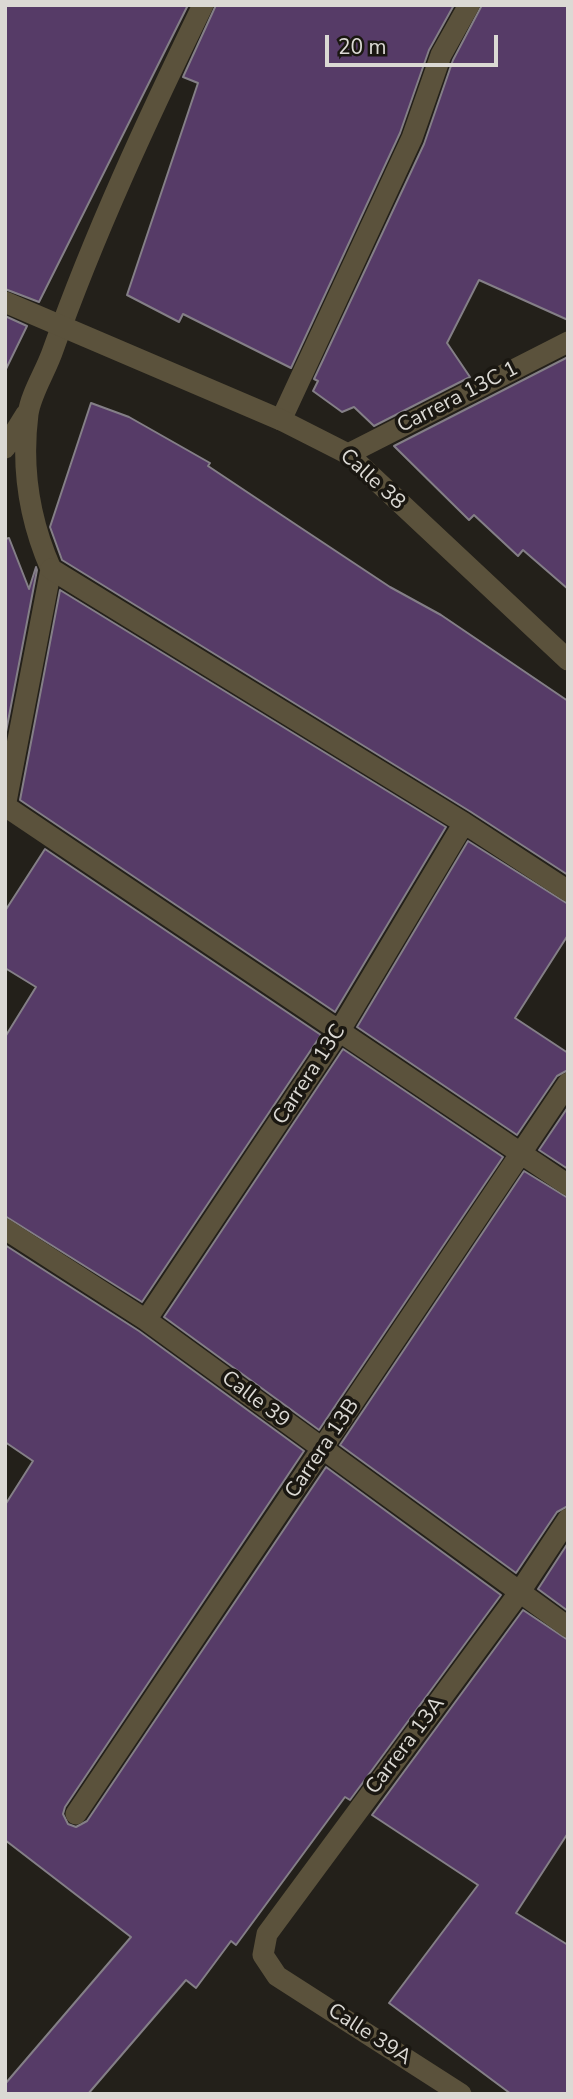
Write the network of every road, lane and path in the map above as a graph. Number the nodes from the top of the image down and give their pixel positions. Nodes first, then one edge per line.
1 (203, 5) edge
2 (469, 5) edge
3 (5, 302) edge
4 (60, 327) junction
5 (568, 342) edge
6 (29, 411) junction
7 (281, 420) junction
8 (5, 448) edge
9 (348, 454) junction
10 (51, 569) junction
11 (564, 651) edge
12 (5, 807) edge
13 (464, 823) junction
14 (568, 891) edge
15 (340, 1030) junction
16 (568, 1083) edge
17 (521, 1154) junction
18 (568, 1185) edge
19 (5, 1229) edge
20 (146, 1320) junction
21 (323, 1450) junction
22 (568, 1518) edge
23 (519, 1593) junction
24 (568, 1627) edge
25 (76, 1814) dead end
26 (276, 1976) joint
27 (461, 2094) edge

1 - 4 street
2 - 7 street
3 - 4 street, Calle 38
4 - 6 street
4 - 7 street, Calle 38
5 - 9 street, Carrera 13C 1
6 - 8 street
6 - 10 street
7 - 9 street, Calle 38
9 - 11 street, Calle 38
10 - 12 street
10 - 13 street
12 - 15 street
13 - 14 street
13 - 15 street, Carrera 13C
15 - 17 street
15 - 20 street, Carrera 13C
16 - 17 street, Carrera 13B
17 - 18 street
17 - 21 street, Carrera 13B
19 - 20 street, Calle 39
20 - 21 street, Calle 39
21 - 23 street, Calle 39
21 - 25 street, Carrera 13B
22 - 23 street, Carrera 13A
23 - 24 street, Calle 39
23 - 26 street, Carrera 13A
26 - 27 street, Calle 39A

